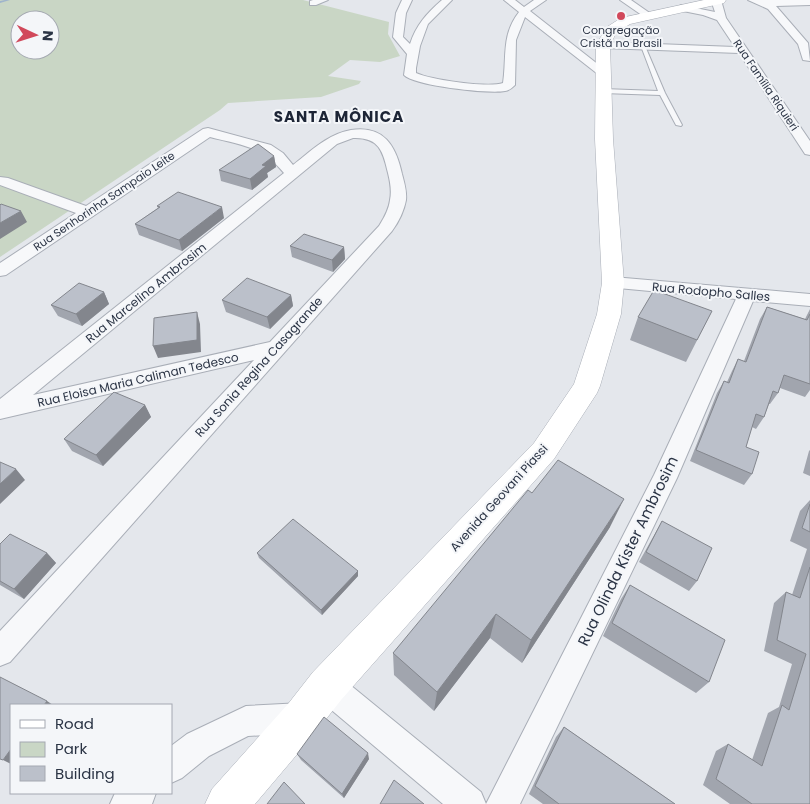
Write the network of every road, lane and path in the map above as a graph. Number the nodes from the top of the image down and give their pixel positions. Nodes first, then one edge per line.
1 (407, 0) edge
2 (447, 0) edge
3 (509, 0) edge
4 (541, 0) edge
5 (625, 0) edge
6 (753, 0) edge
7 (810, 2) edge
8 (765, 4) junction
9 (718, 5) edge
10 (522, 12) junction
11 (649, 16) junction
12 (603, 45) junction
13 (643, 46) junction
14 (742, 50) junction
15 (413, 54) junction
16 (807, 58) dead end
17 (603, 82) junction
18 (662, 93) junction
19 (678, 125) dead end
20 (810, 151) edge
21 (293, 174) junction
22 (3, 181) dead end
23 (87, 212) junction
24 (0, 271) edge
25 (613, 283) junction
26 (747, 295) junction
27 (810, 300) edge
28 (276, 348) junction
29 (0, 411) edge
30 (0, 652) edge
31 (327, 686) junction
32 (302, 718) junction
33 (172, 766) edge
34 (139, 794) edge
35 (127, 804) edge
36 (227, 804) edge
37 (470, 804) edge
38 (503, 804) edge

1 - 15 street
2 - 15 street
3 - 10 street
4 - 10 street
5 - 11 street
6 - 8 street
7 - 8 street
8 - 16 street
9 - 11 main road
9 - 14 street, Rua Família Riquieri
10 - 15 street
10 - 17 street
11 - 12 main road
12 - 13 street
12 - 17 main road, Avenida Geovani Piassi
13 - 14 street
13 - 18 lane
14 - 20 street, Rua Família Riquieri
17 - 18 lane
17 - 25 main road, Avenida Geovani Piassi
18 - 19 lane
21 - 23 street, Rua Senhorinha Sampaio Leite
21 - 28 street, Rua Sonia Regina Casagrande
21 - 29 street, Rua Marcelino Ambrosim
22 - 23 street
23 - 24 street, Rua Senhorinha Sampaio Leite
25 - 26 street, Rua Rodopho Salles
25 - 31 main road, Avenida Geovani Piassi
26 - 27 street, Rua Rodopho Salles
26 - 38 street, Rua Olinda Kister Ambrosim
28 - 29 street, Rua Eloisa Maria Caliman Tedesco
28 - 30 street, Rua Sonia Regina Casagrande
31 - 32 main road, Avenida Geovani Piassi
31 - 37 street
32 - 33 street
32 - 36 main road, Avenida Geovani Piassi
34 - 35 street

